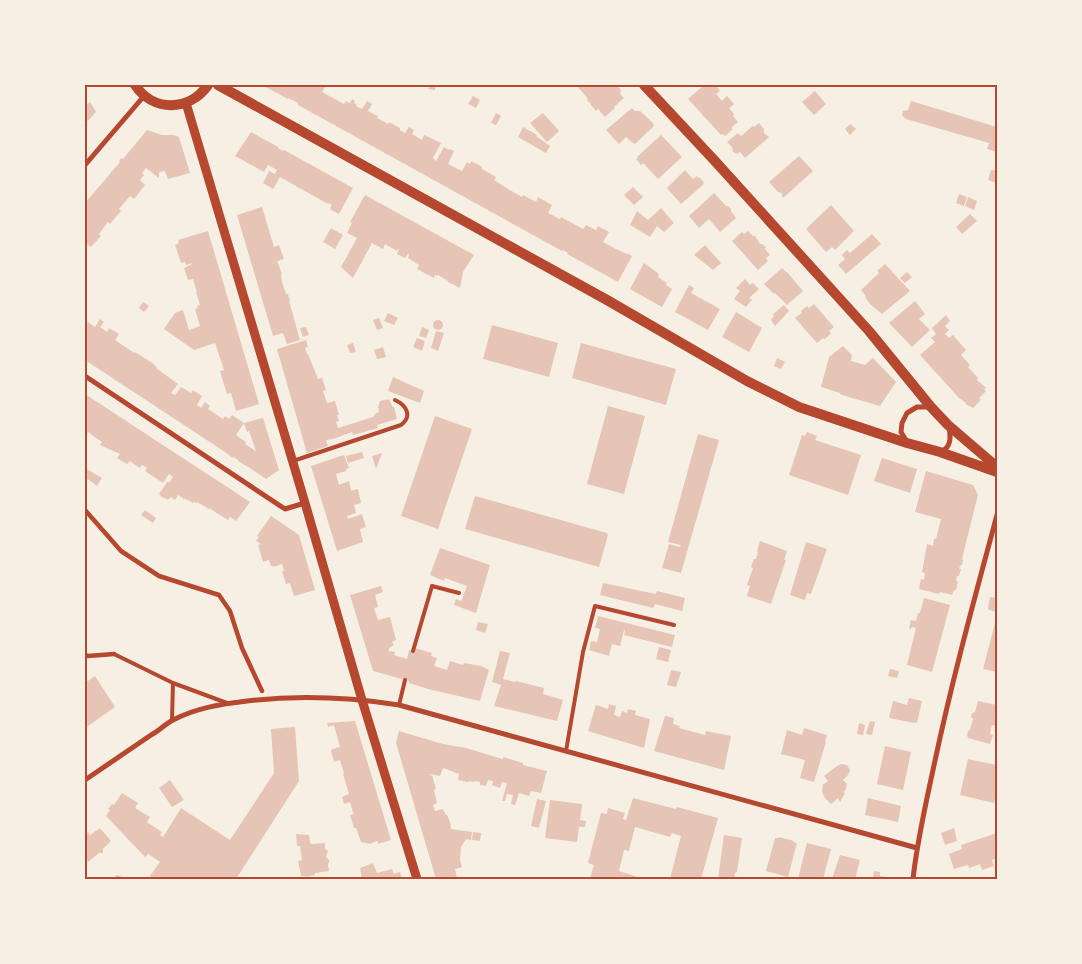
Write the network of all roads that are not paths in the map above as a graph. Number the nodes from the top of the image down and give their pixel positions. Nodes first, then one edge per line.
1 (135, 85) edge
2 (208, 85) edge
3 (218, 85) edge
4 (644, 85) edge
5 (144, 96) junction
6 (186, 103) junction
7 (85, 165) edge
8 (85, 376) edge
9 (395, 400) dead end
10 (931, 407) junction
11 (948, 425) junction
12 (907, 443) junction
13 (940, 452) junction
14 (293, 461) junction
15 (997, 467) edge
16 (997, 472) edge
17 (305, 502) junction
18 (85, 510) edge
19 (997, 515) edge
20 (459, 593) dead end
21 (674, 625) dead end
22 (413, 651) dead end
23 (114, 654) joint
24 (85, 655) edge
25 (405, 680) dead end
26 (173, 683) junction
27 (262, 691) dead end
28 (362, 700) junction
29 (227, 703) junction
30 (398, 705) junction
31 (172, 720) junction
32 (566, 751) junction
33 (85, 780) edge
34 (917, 848) junction
35 (417, 879) edge
36 (914, 879) edge

1 - 5 main road
2 - 6 main road
3 - 12 main road
4 - 10 main road
5 - 6 main road
5 - 7 street
6 - 14 street
8 - 17 street
9 - 14 lane
10 - 11 main road
10 - 12 street
11 - 13 street
11 - 15 main road
12 - 13 main road
13 - 16 main road
14 - 17 street
17 - 28 street
18 - 27 street
19 - 34 street
20 - 22 lane
21 - 32 lane
23 - 24 street
23 - 26 lane
25 - 30 lane
26 - 29 lane
26 - 31 lane
28 - 29 street
28 - 30 street
28 - 35 street
29 - 31 street
30 - 32 street
31 - 33 street
32 - 34 street
34 - 36 street

